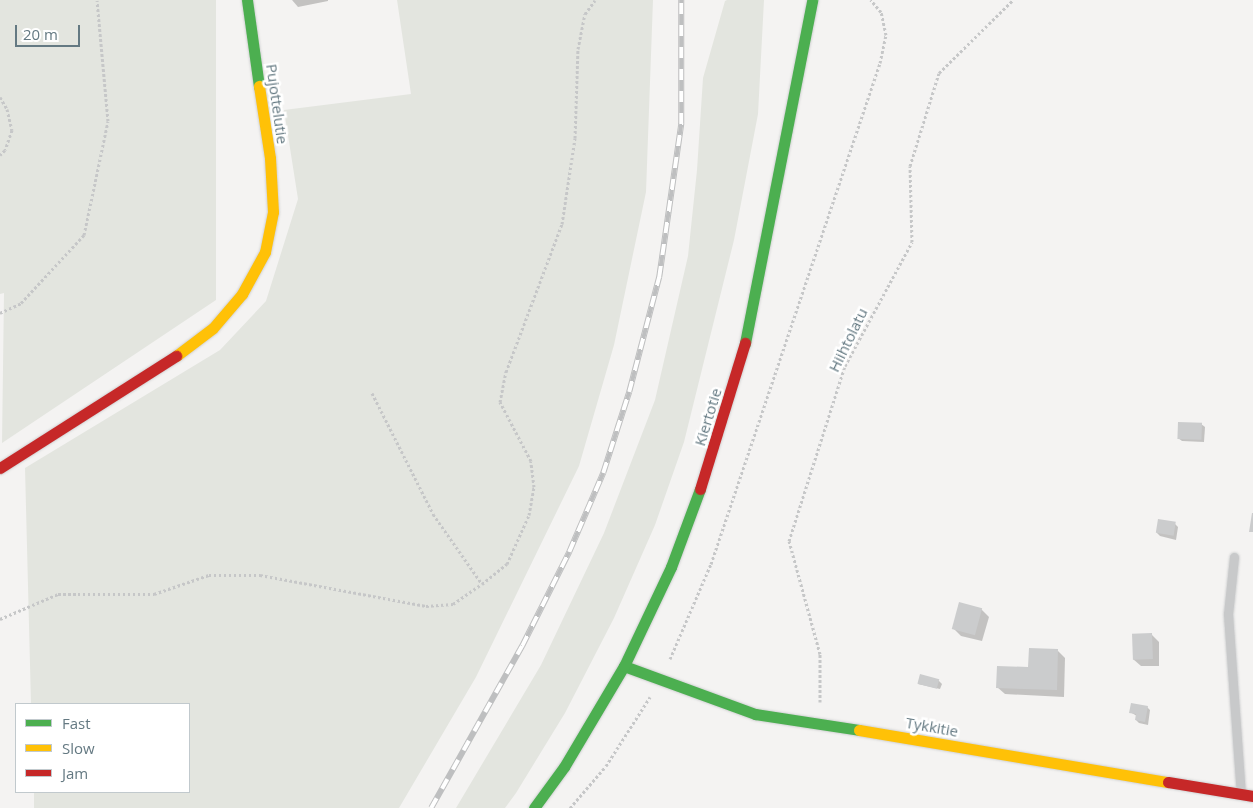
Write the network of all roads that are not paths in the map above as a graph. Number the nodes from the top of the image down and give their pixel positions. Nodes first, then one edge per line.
1 (247, 0) edge
2 (812, 0) edge
3 (0, 468) edge
4 (1234, 557) dead end
5 (624, 666) junction
6 (1241, 794) junction
7 (1253, 796) edge
8 (534, 808) edge

1 - 3 street, Pujottelutie
2 - 5 street, Kiertotie
4 - 6 lane
5 - 6 street, Tykkitie
5 - 8 street, Kiertotie
6 - 7 street, Tykkitie

